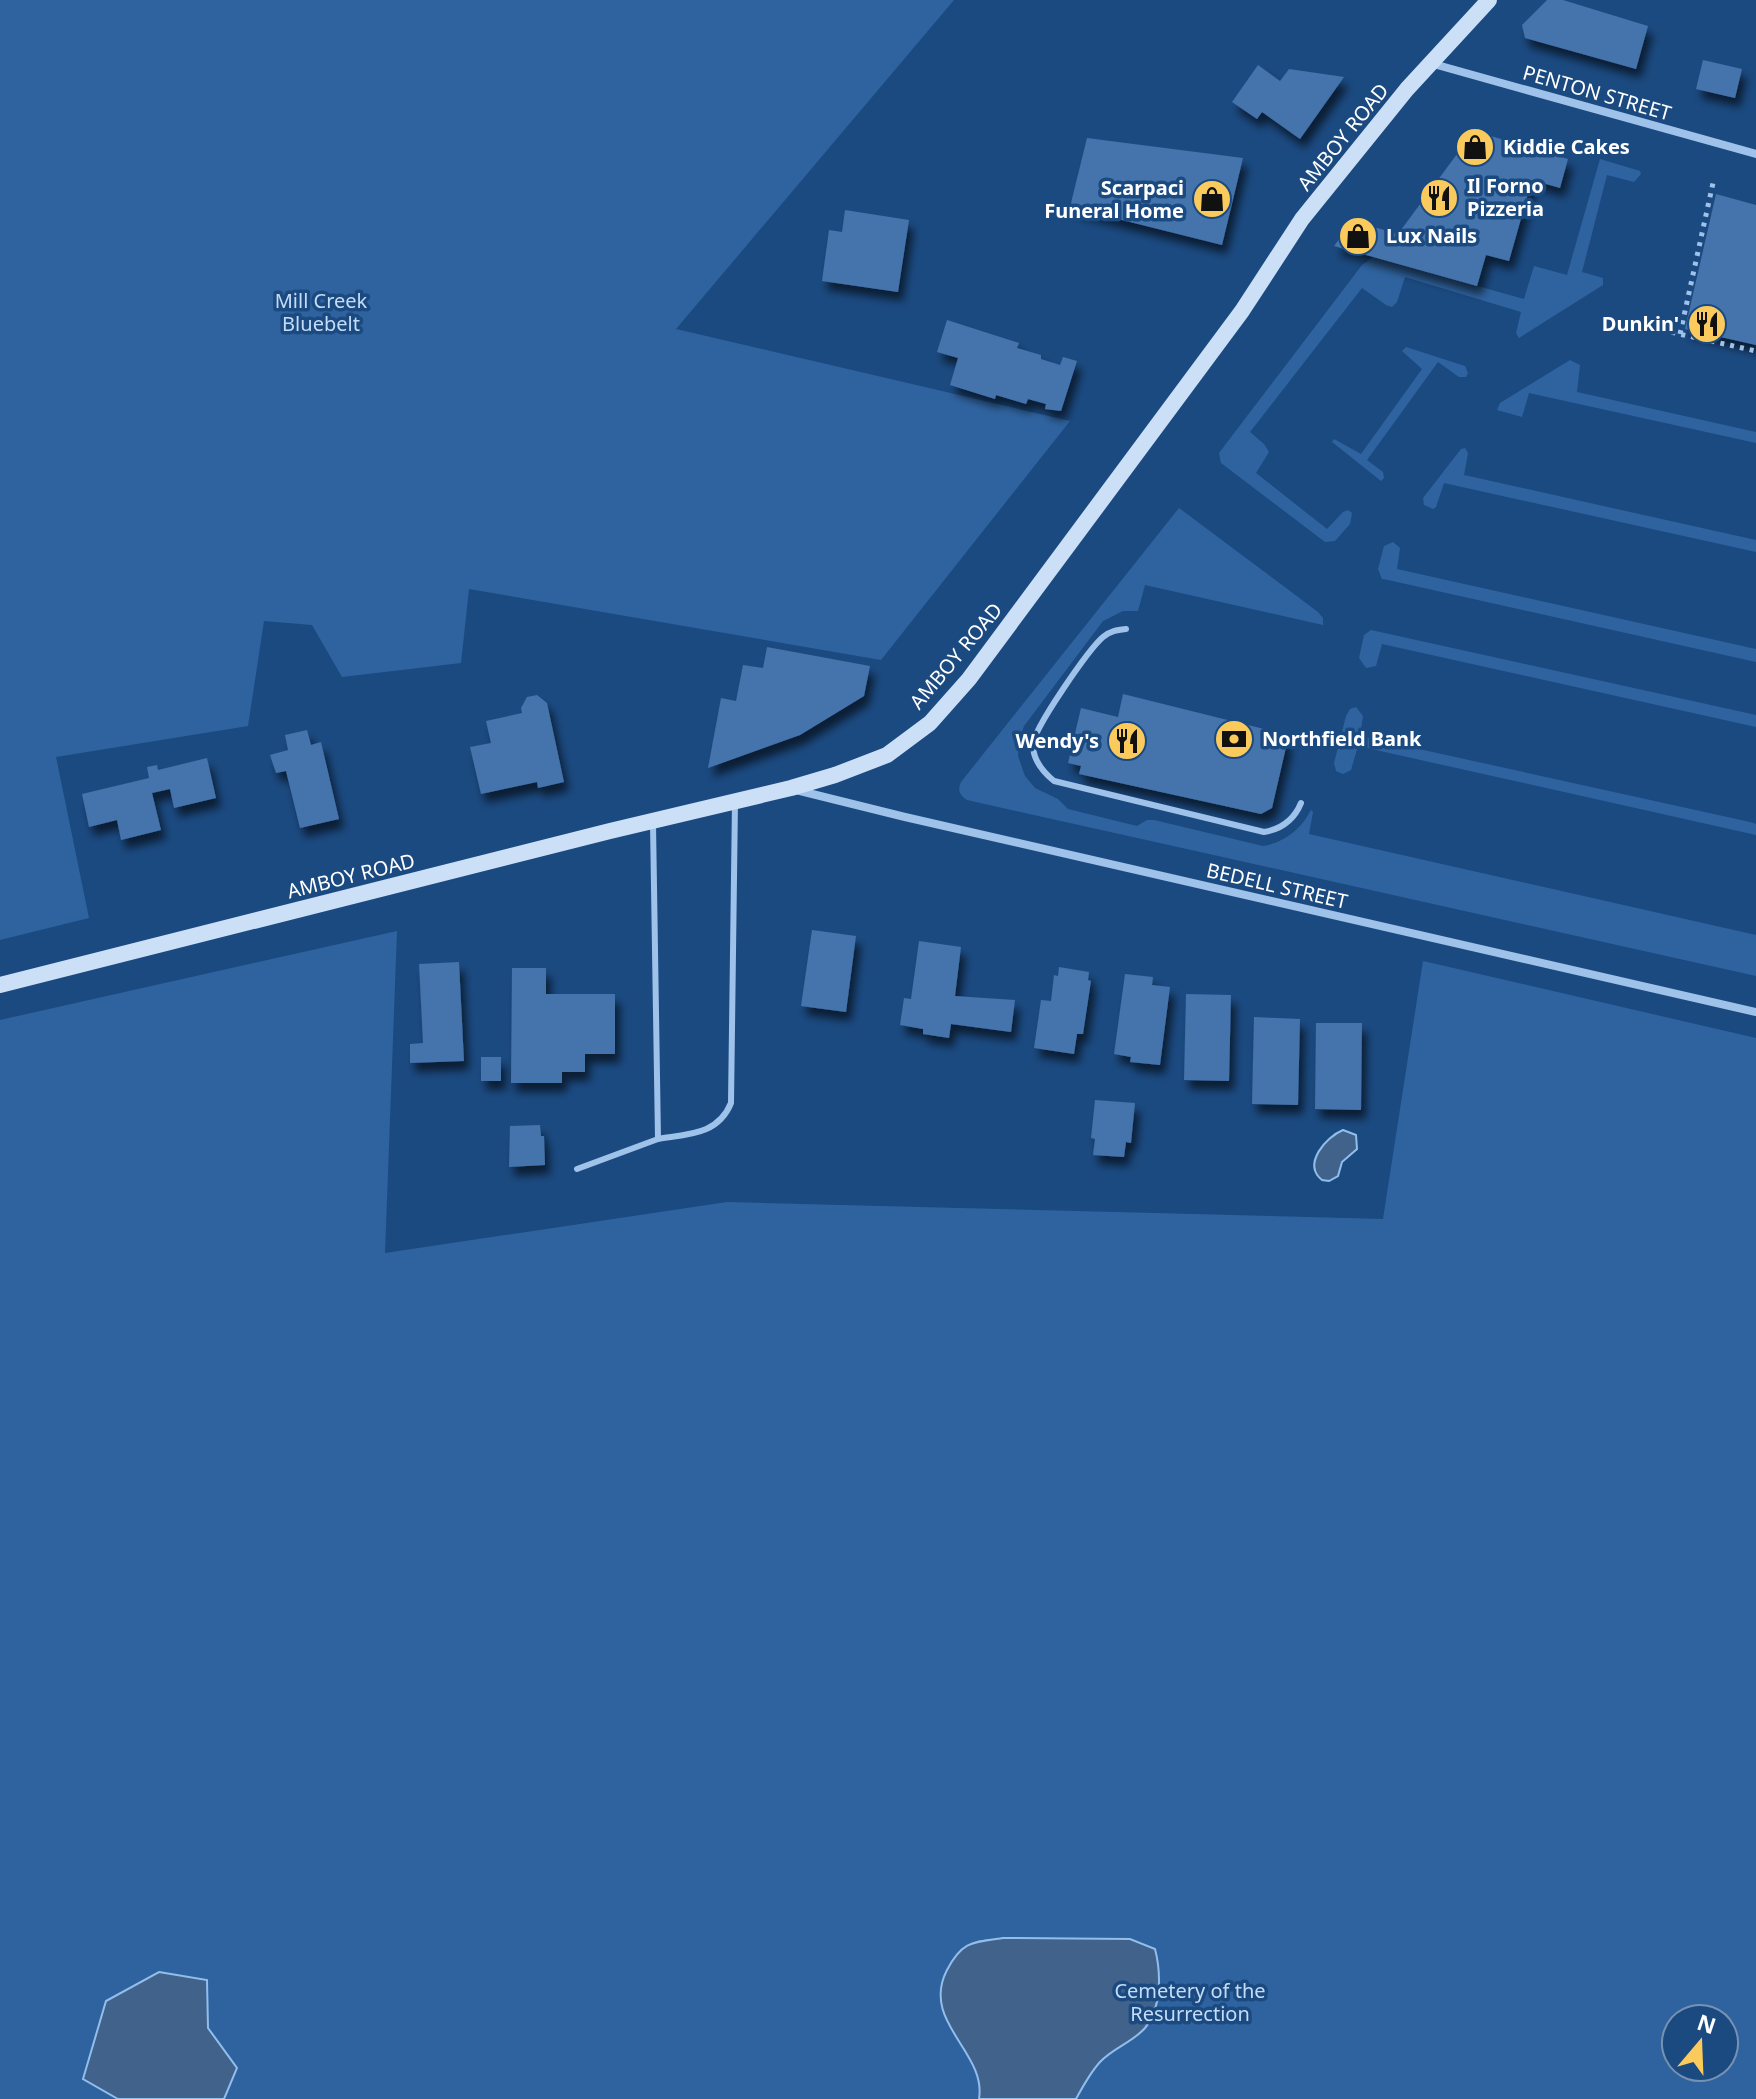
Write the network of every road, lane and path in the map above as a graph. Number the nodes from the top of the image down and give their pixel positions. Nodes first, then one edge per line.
1 (1489, 0) edge
2 (1430, 63) junction
3 (1756, 154) edge
4 (1713, 183) dead end
5 (1652, 328) dead end
6 (1680, 334) junction
7 (1756, 351) edge
8 (1126, 629) dead end
9 (791, 788) junction
10 (735, 802) junction
11 (1301, 803) dead end
12 (653, 821) junction
13 (0, 985) edge
14 (1756, 1012) edge
15 (658, 1139) junction
16 (577, 1169) dead end

1 - 2 main road, AMBOY ROAD
2 - 3 street, PENTON STREET
2 - 9 main road, AMBOY ROAD
4 - 6 path
5 - 6 path
6 - 7 path
8 - 11 lane
9 - 10 main road, AMBOY ROAD
9 - 14 street, BEDELL STREET
10 - 12 main road, AMBOY ROAD
10 - 15 lane
12 - 13 main road, AMBOY ROAD
12 - 15 lane
15 - 16 lane

